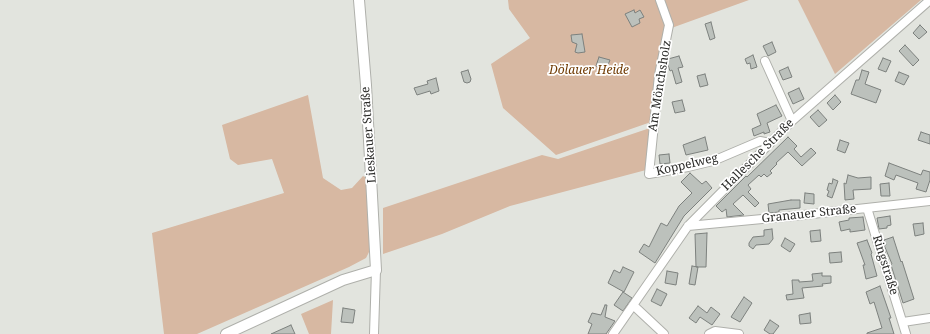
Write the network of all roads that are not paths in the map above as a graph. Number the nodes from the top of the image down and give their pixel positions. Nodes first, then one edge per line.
1 (359, 0) edge
2 (660, 0) edge
3 (930, 0) edge
4 (765, 61) dead end
5 (792, 121) junction
6 (770, 143) junction
7 (649, 174) joint
8 (930, 201) edge
9 (867, 208) junction
10 (688, 226) junction
11 (376, 270) junction
12 (633, 305) junction
13 (930, 318) edge
14 (903, 322) junction
15 (226, 334) edge
16 (374, 334) edge
17 (613, 334) edge
18 (664, 334) edge
19 (709, 334) edge
20 (739, 334) edge
21 (906, 334) edge

1 - 11 street, Lieskauer Straße
2 - 7 street, Am Mönchsholz
3 - 5 street, Hallesche Straße
4 - 5 street
5 - 6 street, Hallesche Straße
6 - 7 street, Koppelweg
6 - 10 street, Hallesche Straße
8 - 9 street, Granauer Straße
9 - 10 street, Granauer Straße
9 - 14 street, Ringstraße
10 - 12 street, Hallesche Straße
11 - 15 street
11 - 16 street
12 - 17 street, Hallesche Straße
12 - 18 street
13 - 14 street
14 - 21 street, Ringstraße
19 - 20 street

